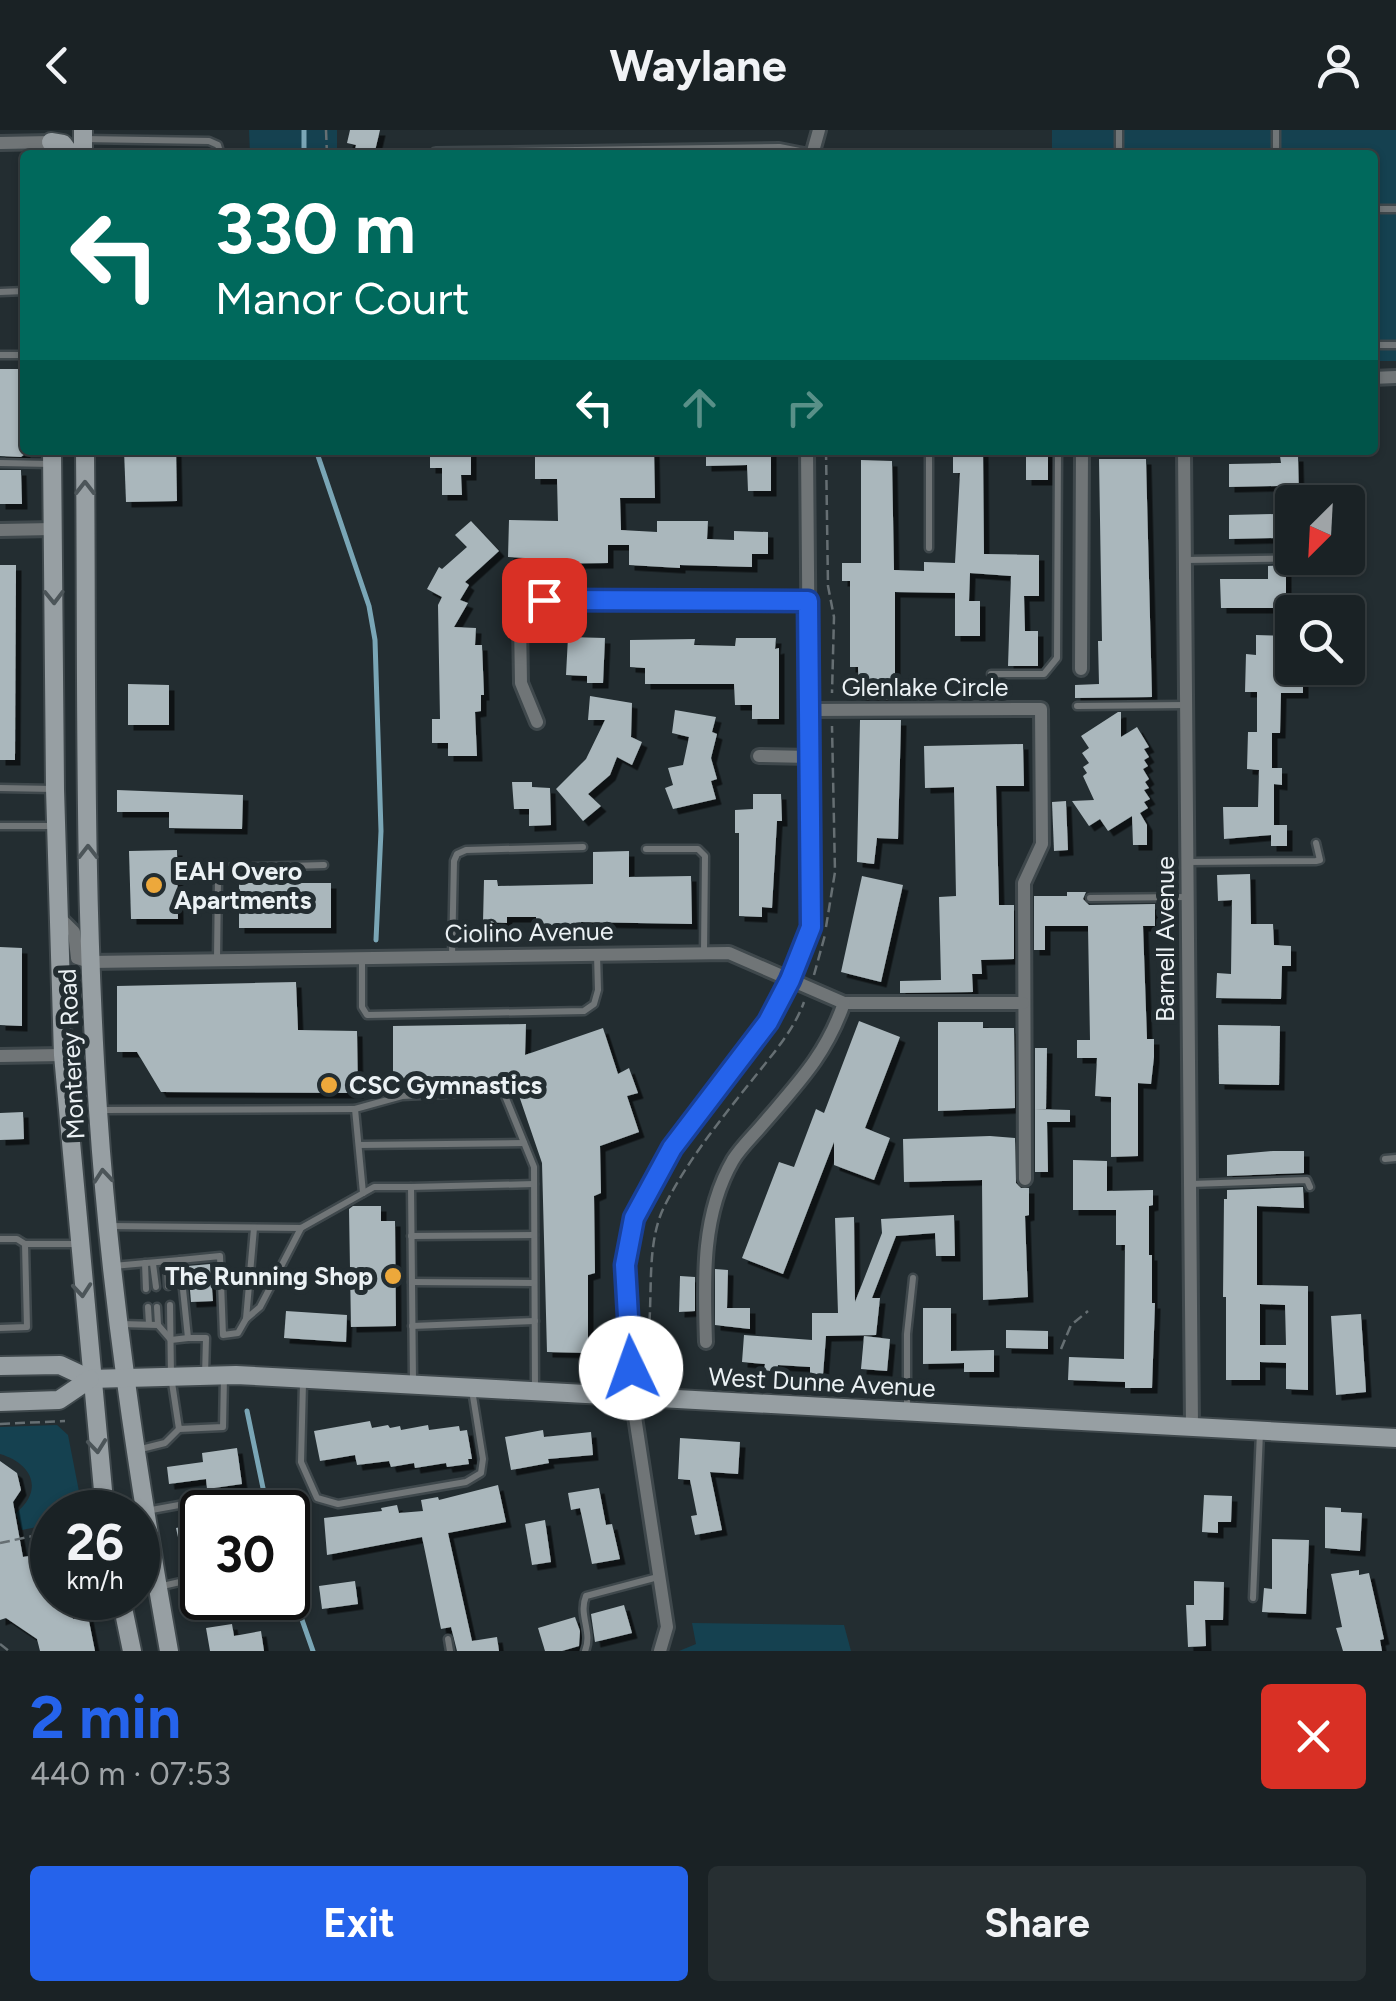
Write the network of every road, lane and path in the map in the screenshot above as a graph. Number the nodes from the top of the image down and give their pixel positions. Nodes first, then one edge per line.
1 (83, 141) edge
2 (51, 142) edge
3 (0, 143) edge
4 (220, 150) edge
5 (85, 455) edge
6 (807, 455) edge
7 (826, 455) edge
8 (929, 455) edge
9 (1058, 455) edge
10 (1082, 455) edge
11 (1184, 455) edge
12 (52, 457) edge
13 (0, 463) edge
14 (0, 530) edge
15 (53, 530) junction
16 (930, 548) dead end
17 (1275, 559) edge
18 (1185, 560) junction
19 (808, 601) junction
20 (1081, 669) dead end
21 (990, 674) dead end
22 (1186, 705) junction
23 (1076, 706) dead end
24 (810, 710) junction
25 (832, 710) junction
26 (536, 722) dead end
27 (759, 756) dead end
28 (811, 757) junction
29 (0, 788) edge
30 (55, 789) junction
31 (0, 826) edge
32 (56, 826) junction
33 (1316, 843) dead end
34 (583, 847) dead end
35 (646, 849) dead end
36 (1187, 862) junction
37 (324, 865) dead end
38 (1187, 897) junction
39 (1090, 898) dead end
40 (57, 915) junction
41 (704, 953) junction
42 (597, 954) junction
43 (362, 956) junction
44 (452, 956) junction
45 (217, 960) junction
46 (90, 962) junction
47 (790, 980) junction
48 (809, 988) junction
49 (844, 1003) junction
50 (1023, 1003) junction
51 (63, 1055) junction
52 (0, 1056) edge
53 (356, 1109) junction
54 (98, 1110) junction
55 (524, 1143) junction
56 (359, 1145) junction
57 (1396, 1158) edge
58 (1385, 1159) dead end
59 (1025, 1179) dead end
60 (534, 1184) junction
61 (1190, 1184) junction
62 (411, 1187) junction
63 (1310, 1187) dead end
64 (364, 1193) junction
65 (107, 1226) junction
66 (254, 1228) junction
67 (301, 1228) junction
68 (534, 1235) junction
69 (411, 1236) junction
70 (0, 1239) edge
71 (25, 1244) junction
72 (78, 1244) junction
73 (180, 1260) junction
74 (167, 1262) junction
75 (149, 1263) junction
76 (111, 1266) junction
77 (913, 1278) dead end
78 (412, 1282) junction
79 (534, 1282) junction
80 (168, 1286) dead end
81 (151, 1288) dead end
82 (170, 1305) dead end
83 (152, 1307) dead end
84 (1088, 1310) dead end
85 (246, 1319) junction
86 (535, 1321) junction
87 (118, 1324) junction
88 (153, 1324) junction
89 (412, 1326) junction
90 (0, 1328) edge
91 (188, 1338) junction
92 (170, 1340) junction
93 (706, 1342) dead end
94 (1061, 1349) dead end
95 (0, 1366) edge
96 (652, 1372) dead end
97 (171, 1376) junction
98 (215, 1377) junction
99 (90, 1378) junction
100 (125, 1378) junction
101 (303, 1379) junction
102 (413, 1385) junction
103 (472, 1388) junction
104 (535, 1392) junction
105 (632, 1397) junction
106 (0, 1402) edge
107 (907, 1412) junction
108 (65, 1421) dead end
109 (0, 1424) edge
110 (1192, 1427) junction
111 (179, 1429) junction
112 (1260, 1431) junction
113 (1396, 1438) edge
114 (136, 1450) junction
115 (103, 1490) edge
116 (141, 1490) edge
117 (30, 1536) edge
118 (0, 1542) edge
119 (659, 1576) junction
120 (1254, 1598) dead end
121 (160, 1607) edge
122 (126, 1620) edge
123 (448, 1638) dead end
124 (0, 1644) edge
125 (8, 1651) edge
126 (132, 1651) edge
127 (169, 1651) edge
128 (450, 1651) edge
129 (586, 1651) edge
130 (660, 1651) edge

1 - 4 lane
2 - 3 street
46 -> 5 main road, Monterey Road
6 - 19 street
7 - 25 path
8 - 16 lane
9 - 21 lane
10 - 20 street
11 - 18 street, Barnell Avenue
12 - 13 lane
12 - 15 main road, Monterey Road
14 - 15 street
15 -> 30 main road, Monterey Road
17 - 18 lane
18 - 22 street, Barnell Avenue
19 - 24 street
19 - 26 street
22 - 23 lane
22 - 36 street, Barnell Avenue
24 - 25 street, Glenlake Circle
24 - 28 street
25 - 48 path
25 - 50 street, Glenlake Circle
27 - 28 street
28 - 47 street
29 - 30 lane
30 - 32 main road, Monterey Road
31 - 32 lane
32 - 40 main road, Monterey Road
33 - 36 lane
34 - 44 lane
35 - 41 lane
36 - 38 street, Barnell Avenue
37 - 45 lane
38 - 39 lane
38 - 61 street, Barnell Avenue
40 - 46 street
40 - 51 main road, Monterey Road
41 - 42 street, Ciolino Avenue
41 - 47 street, Ciolino Avenue
42 - 43 lane
42 - 44 street, Ciolino Avenue
43 - 44 street, Ciolino Avenue
43 - 45 street, Ciolino Avenue
45 - 46 street, Ciolino Avenue
46 - 54 main road, Monterey Road
47 - 48 street, Ciolino Avenue
47 - 105 street
48 - 49 street, Ciolino Avenue
48 - 96 path
49 - 50 street, Ciolino Avenue
49 - 93 street
50 - 59 street
51 - 52 street
51 - 72 main road, Monterey Road
53 - 54 lane
53 - 55 lane
53 - 56 lane
65 -> 54 main road, Monterey Road
55 - 56 lane
55 - 60 lane
56 - 64 lane
57 - 58 lane
60 - 62 lane
60 - 68 lane
61 - 63 lane
61 - 110 street, Barnell Avenue
62 - 64 lane
62 - 69 lane
64 - 67 lane
65 - 66 lane
65 - 76 main road, Monterey Road
66 - 67 lane
66 - 85 lane
67 - 85 lane
68 - 69 lane
68 - 79 lane
69 - 78 lane
70 - 71 lane
71 - 72 lane
71 - 90 lane
72 -> 99 main road, Monterey Road
73 - 74 lane
73 - 85 lane
73 - 91 lane
74 - 75 lane
74 - 80 lane
75 - 76 lane
75 - 81 lane
76 - 87 main road, Monterey Road
77 - 107 lane
78 - 79 lane
78 - 89 lane
79 - 86 lane
82 - 92 lane
83 - 88 lane
84 - 94 path
86 - 89 lane
86 - 104 lane
87 - 88 lane
87 - 100 main road, Monterey Road
88 - 92 lane
89 - 102 lane
91 - 92 lane
91 - 98 lane
92 - 97 lane
95 - 99 main road
97 - 98 main road, West Dunne Avenue
97 - 100 main road, West Dunne Avenue
97 - 111 lane
98 - 101 main road, West Dunne Avenue
98 - 111 lane
99 - 100 main road, West Dunne Avenue
99 - 106 main road
99 -> 115 main road, Monterey Road
100 - 114 main road, Monterey Road
101 - 102 main road, West Dunne Avenue
101 - 103 lane
102 - 103 main road, West Dunne Avenue
103 - 104 main road, West Dunne Avenue
104 - 105 main road, West Dunne Avenue
105 - 107 main road, West Dunne Avenue
105 - 119 street
107 - 110 main road, West Dunne Avenue
108 - 109 path
110 - 112 main road, West Dunne Avenue
111 - 114 lane
112 - 113 main road, West Dunne Avenue
112 - 120 lane
114 - 116 main road, Monterey Road
117 - 118 path
119 - 129 lane
119 - 130 street
121 - 127 main road, Monterey Road
122 - 126 main road
123 - 128 lane
124 - 125 path

